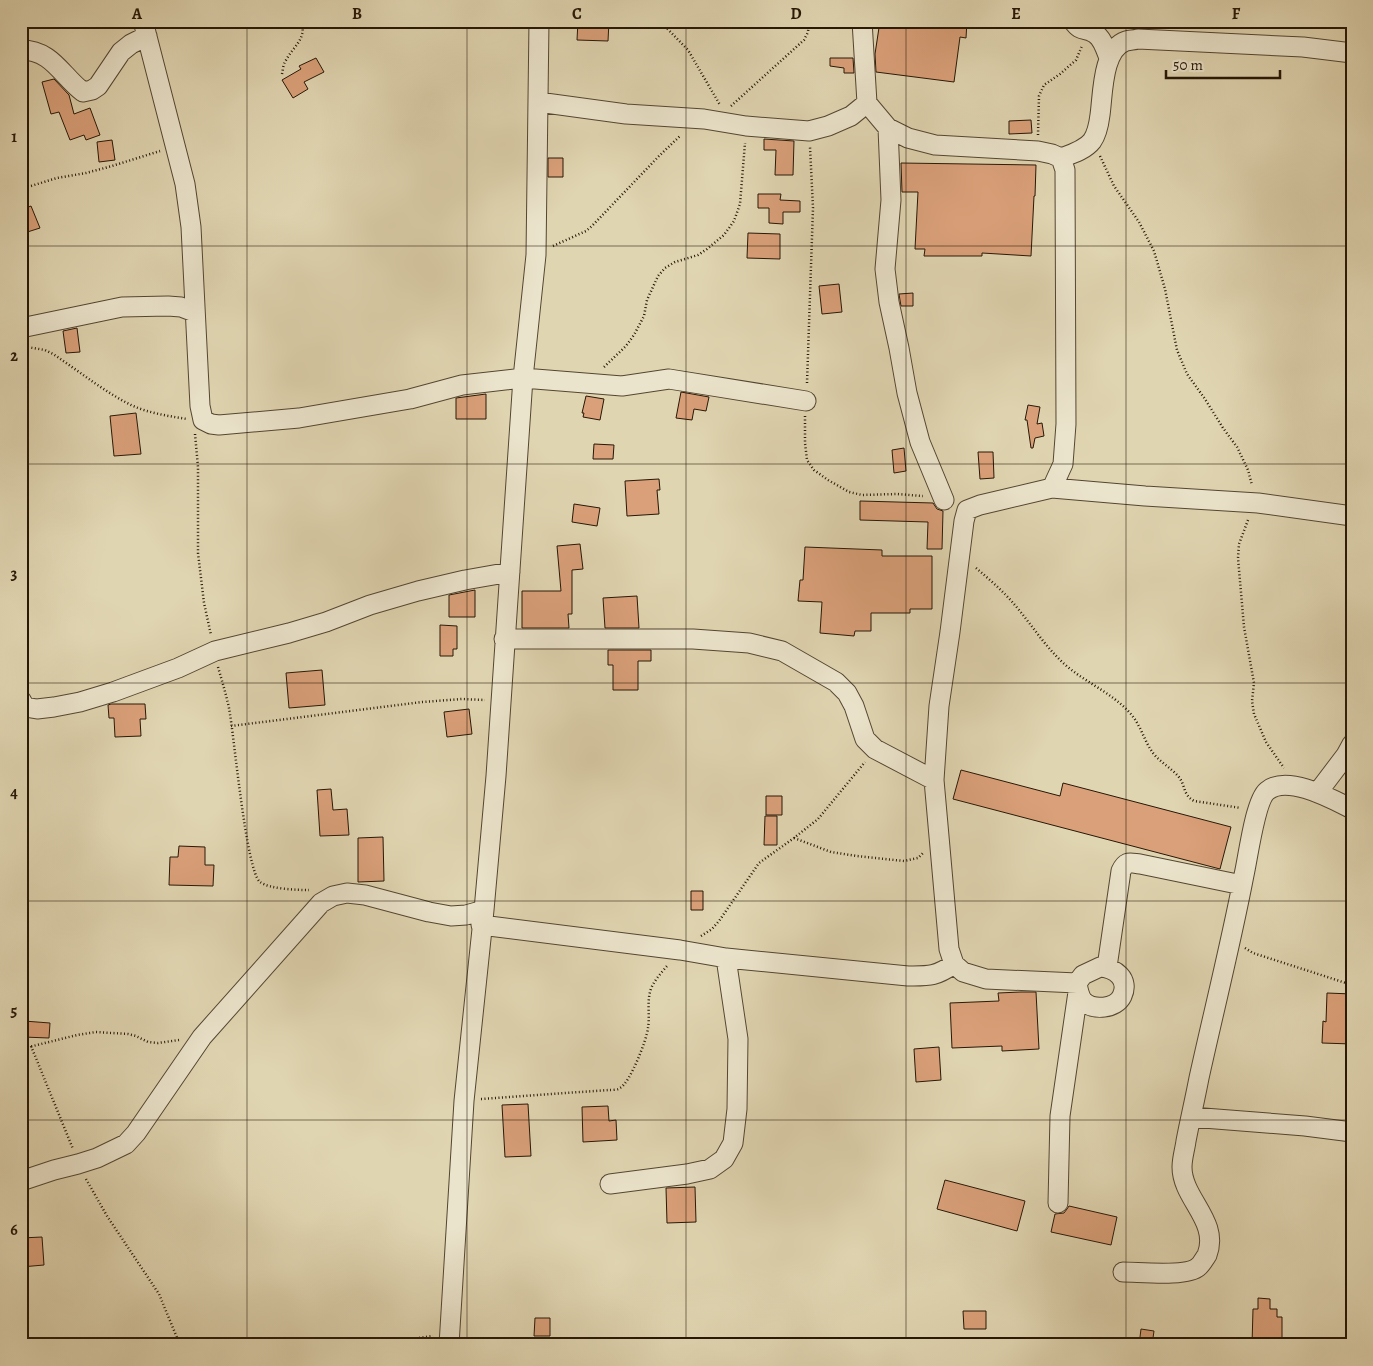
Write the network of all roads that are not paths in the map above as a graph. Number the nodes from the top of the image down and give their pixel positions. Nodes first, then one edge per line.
1 (539, 21) edge
2 (862, 21) edge
3 (1075, 25) edge
4 (145, 29) edge
5 (21, 50) edge
6 (1352, 53) edge
7 (1109, 58) junction
8 (538, 102) junction
9 (867, 104) junction
10 (888, 128) junction
11 (1061, 158) junction
12 (194, 312) junction
13 (21, 328) edge
14 (523, 378) junction
15 (806, 401) road end
16 (1052, 488) junction
17 (944, 500) road end
18 (1352, 516) edge
19 (510, 572) junction
20 (504, 638) junction
21 (21, 700) edge
22 (1352, 744) edge
23 (934, 780) junction
24 (1318, 792) junction
25 (1352, 809) edge
26 (1242, 885) junction
27 (482, 918) junction
28 (726, 958) junction
29 (954, 964) junction
30 (1107, 967) junction
31 (1078, 987) junction
32 (1191, 1117) junction
33 (1352, 1132) edge
34 (21, 1180) edge
35 (610, 1184) dead end
36 (1058, 1203) dead end
37 (1124, 1272) dead end
38 (449, 1339) edge

1 - 8 street
2 - 9 street
3 - 7 street
4 - 5 street
4 - 12 street
6 - 7 street
7 - 11 street
8 - 9 street
8 - 14 street
9 - 10 street
10 - 11 street
10 - 17 street
11 - 16 street
12 - 13 street
12 - 14 street
14 - 15 street
14 - 19 street
16 - 18 street
16 - 23 street
19 - 20 street
19 - 21 street
20 - 23 street
20 - 27 street
22 - 24 street
23 - 29 street
24 - 25 street
24 - 26 street
26 - 30 street
26 - 32 street
27 - 28 street
27 - 34 street
27 - 38 street
28 - 29 street
28 - 35 street
29 - 31 street
30 - 31 street
30 - 31 street
31 - 36 street
32 - 33 street
32 - 37 street

